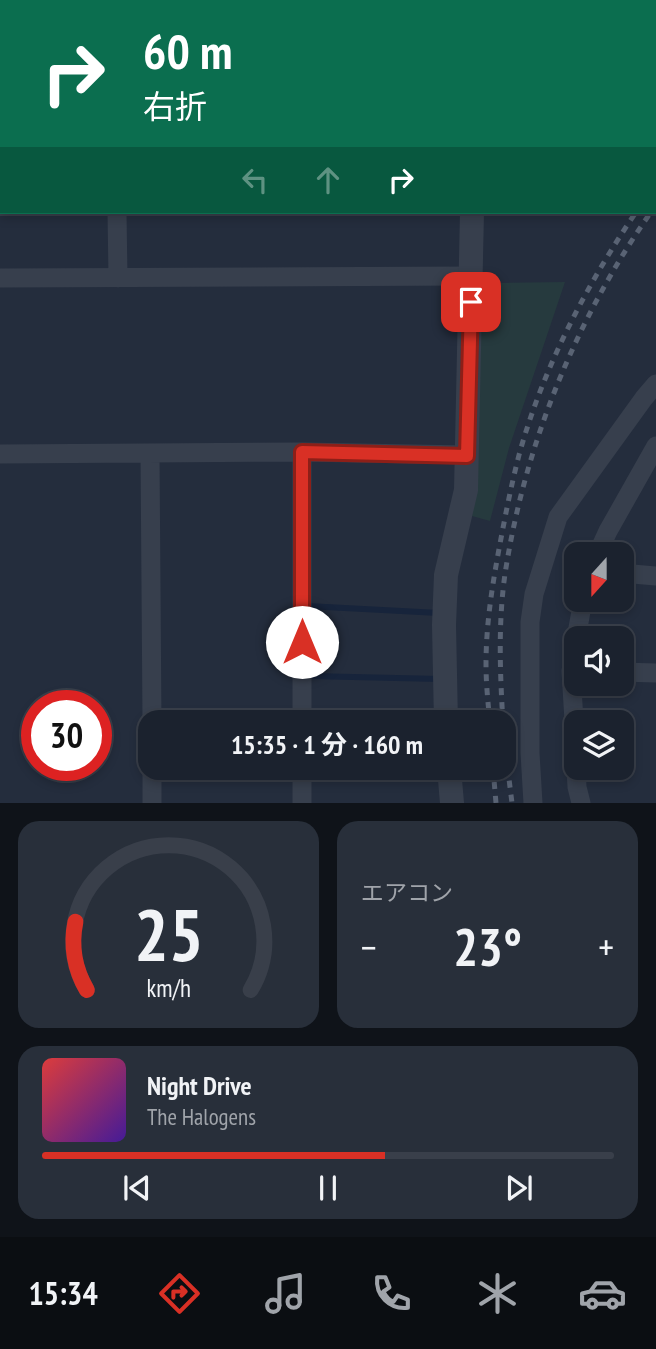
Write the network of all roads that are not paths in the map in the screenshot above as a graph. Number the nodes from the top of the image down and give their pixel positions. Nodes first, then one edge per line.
1 (117, 214) edge
2 (472, 214) edge
3 (471, 276) junction
4 (0, 278) edge
5 (118, 278) junction
6 (656, 384) edge
7 (656, 446) edge
8 (302, 452) junction
9 (150, 453) junction
10 (0, 454) edge
11 (467, 456) junction
12 (635, 484) junction
13 (656, 485) edge
14 (603, 542) edge
15 (634, 574) edge
16 (656, 576) edge
17 (634, 672) edge
18 (656, 673) edge
19 (152, 710) edge
20 (302, 710) edge
21 (446, 710) edge
22 (152, 780) edge
23 (302, 780) edge
24 (450, 780) edge
25 (577, 780) edge
26 (152, 803) edge
27 (303, 803) edge
28 (452, 803) edge
29 (533, 803) edge
30 (581, 803) edge

1 - 5 street
2 - 3 street
3 - 5 street
3 - 11 street
4 - 5 street
6 - 29 street
7 - 12 street
8 - 9 street
8 - 11 street
8 - 20 street
9 - 10 street
9 - 19 street
11 - 21 street
12 - 13 street
12 - 14 street
15 - 16 street
17 - 18 street
22 - 26 street
23 - 27 street
24 - 28 street
25 - 30 street

